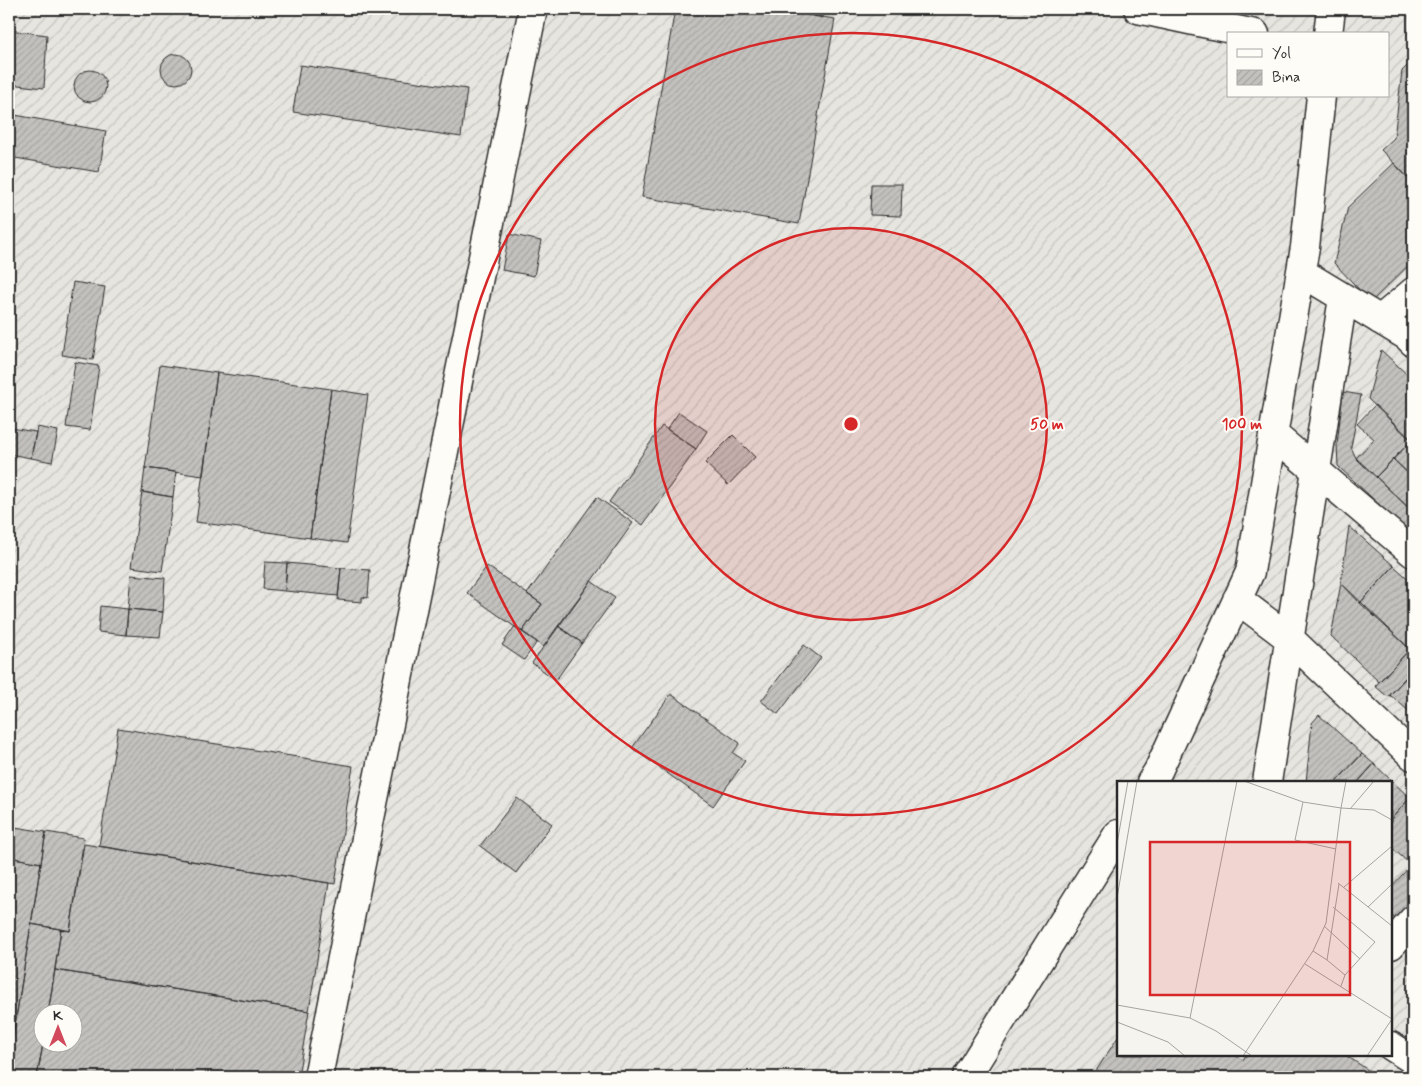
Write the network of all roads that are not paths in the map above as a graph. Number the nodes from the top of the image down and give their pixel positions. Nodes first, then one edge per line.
1 (533, 9) edge
2 (1138, 9) edge
3 (1331, 9) edge
4 (1246, 32) edge
5 (1328, 32) edge
6 (1321, 98) edge
7 (1301, 272) junction
8 (1413, 292) edge
9 (1344, 298) junction
10 (1380, 320) junction
11 (1413, 342) edge
12 (1273, 434) junction
13 (1316, 471) junction
14 (1413, 553) edge
15 (1237, 599) junction
16 (1290, 638) junction
17 (1413, 756) edge
18 (1161, 778) edge
19 (1267, 781) edge
20 (1117, 838) edge
21 (1109, 869) edge
22 (1413, 920) edge
23 (1392, 944) edge
24 (1392, 1047) edge
25 (1413, 1060) edge
26 (318, 1077) edge
27 (966, 1077) edge

1 - 26 street
2 - 4 street
3 - 5 street
6 - 7 street
7 - 9 street
7 - 12 street
8 - 10 street
9 - 10 street
9 - 13 street
10 - 11 street
12 - 13 street
12 - 15 street
13 - 14 street
13 - 16 street
15 - 16 street
15 - 18 street
16 - 17 street
16 - 19 street
20 - 21 street
21 - 27 street
22 - 23 street
24 - 25 street

